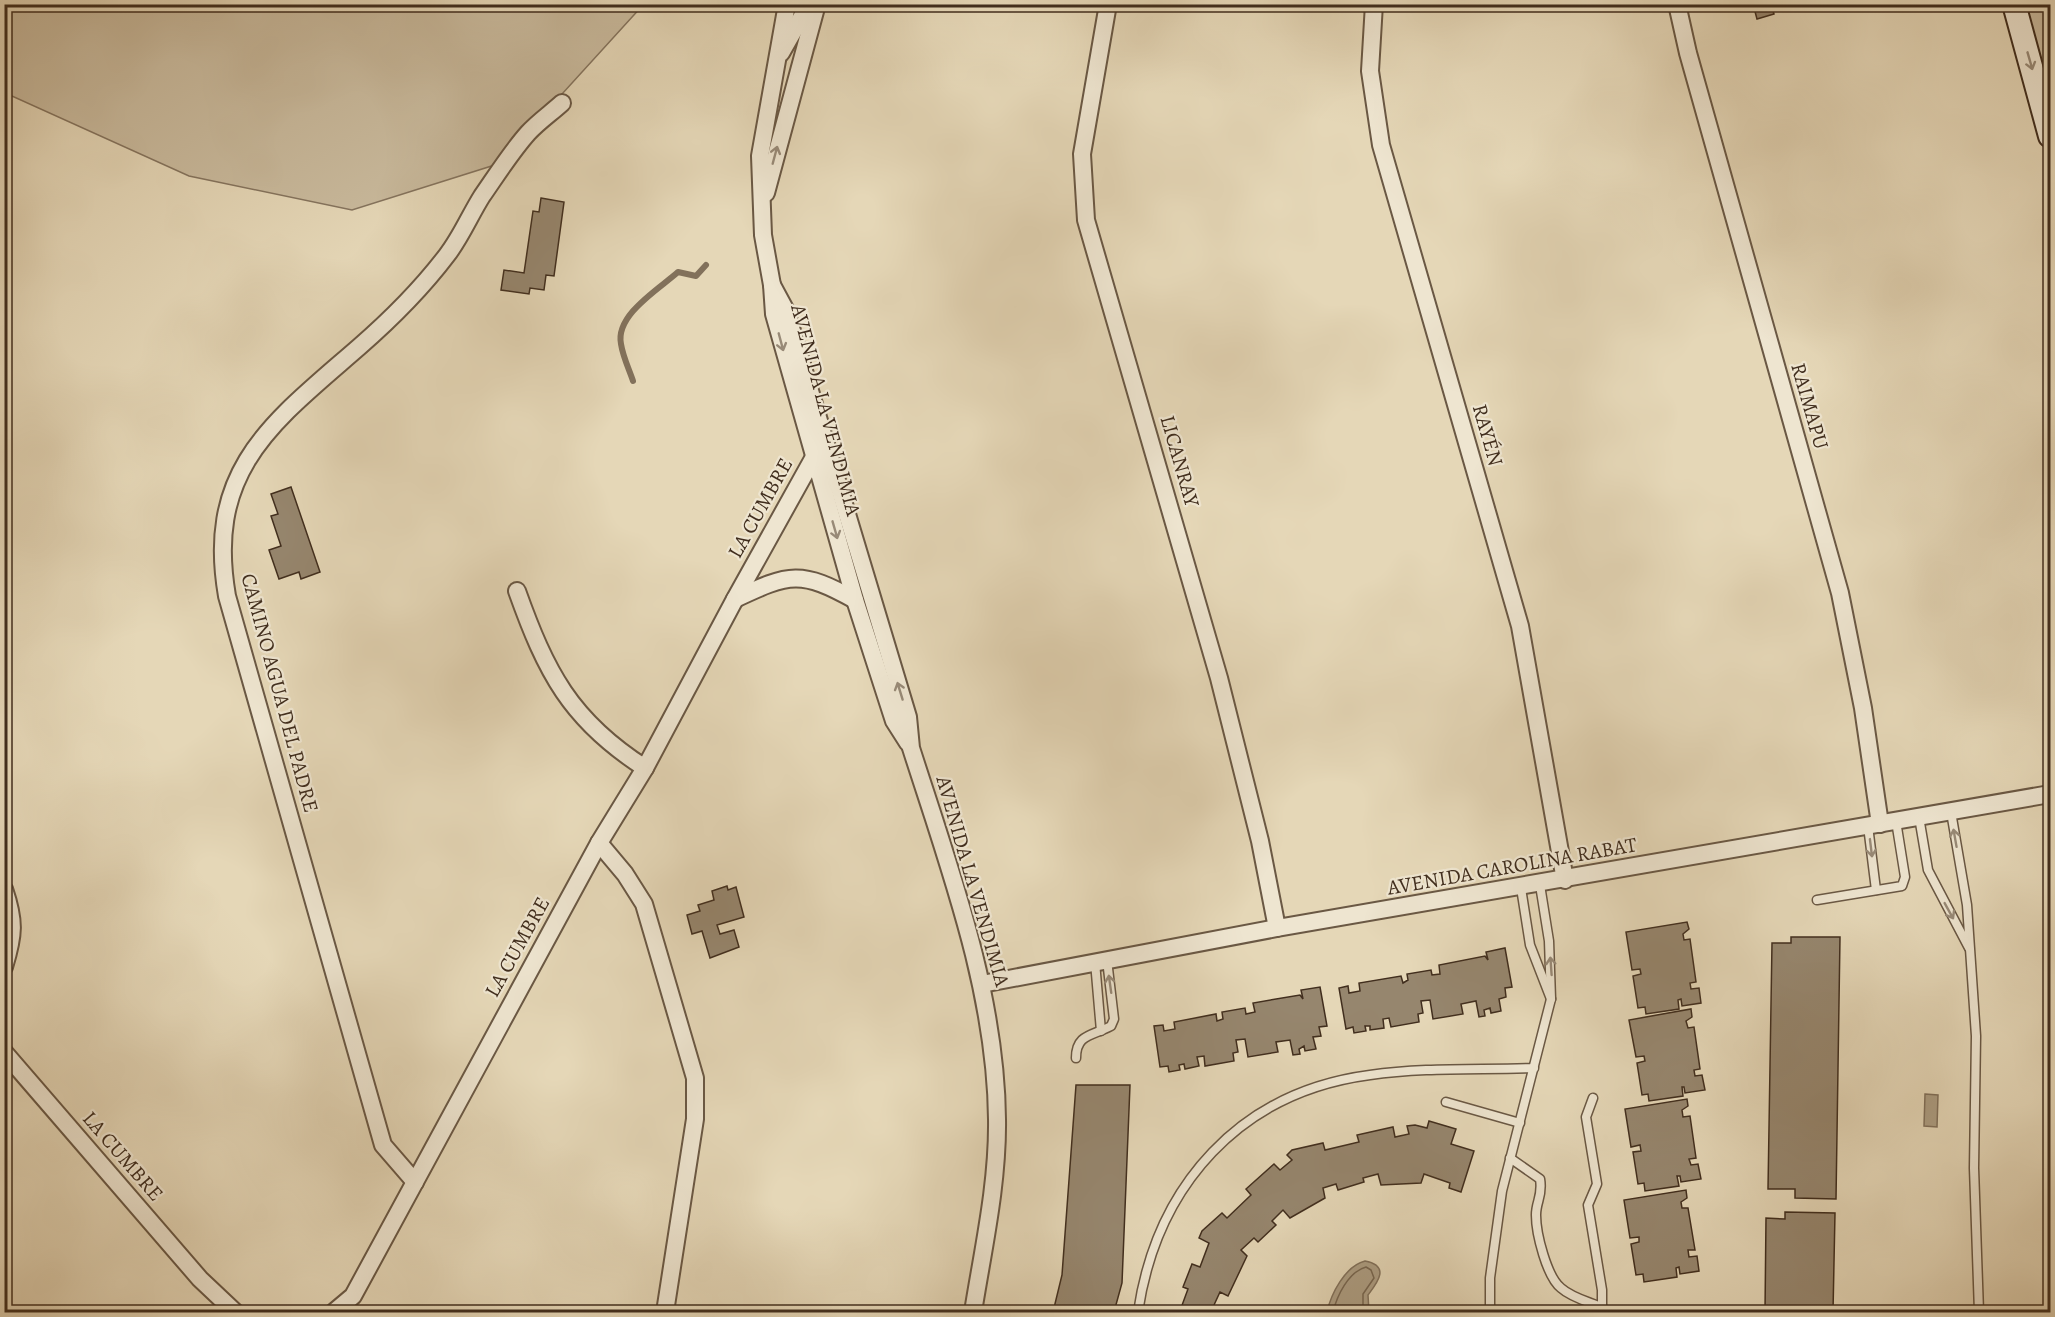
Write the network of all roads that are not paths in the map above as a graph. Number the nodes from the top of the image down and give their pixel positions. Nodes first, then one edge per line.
1 (787, 4) edge
2 (809, 4) edge
3 (818, 4) edge
4 (1108, 4) edge
5 (1374, 4) edge
6 (1677, 4) edge
7 (2014, 4) edge
8 (776, 61) junction
9 (562, 103) dead end
10 (2050, 136) edge
11 (761, 212) junction
12 (772, 285) junction
13 (825, 439) junction
14 (814, 458) junction
15 (517, 591) dead end
16 (735, 598) junction
17 (855, 600) junction
18 (911, 748) junction
19 (645, 768) junction
20 (2050, 794) edge
21 (1951, 812) junction
22 (1919, 817) junction
23 (1881, 824) junction
24 (599, 843) junction
25 (1565, 880) junction
26 (1540, 885) junction
27 (1521, 888) junction
28 (4, 889) edge
29 (1876, 890) junction
30 (1817, 900) dead end
31 (1277, 928) junction
32 (1970, 951) junction
33 (1101, 961) junction
34 (4, 967) edge
35 (982, 984) junction
36 (1551, 999) junction
37 (1101, 1031) junction
38 (4, 1052) edge
39 (1076, 1059) dead end
40 (1534, 1068) junction
41 (1593, 1098) dead end
42 (1446, 1102) dead end
43 (1520, 1123) junction
44 (1510, 1158) junction
45 (415, 1182) junction
46 (353, 1296) junction
47 (1603, 1310) edge
48 (235, 1312) edge
49 (334, 1312) edge
50 (358, 1312) edge
51 (665, 1312) edge
52 (973, 1312) edge
53 (1138, 1312) edge
54 (1490, 1312) edge
55 (1979, 1312) edge

1 - 8 street, AVENIDA LA VENDIMIA
2 - 8 street
11 -> 3 street
4 - 31 street, LICANRAY
5 - 25 street, RAYÉN
6 - 23 street, RAIMAPU
7 -> 10 street
8 - 11 street, AVENIDA LA VENDIMIA
9 - 45 street, CAMINO AGUA DEL PADRE
11 - 12 street, AVENIDA LA VENDIMIA
12 - 13 street, AVENIDA LA VENDIMIA
12 -> 14 street, AVENIDA LA VENDIMIA
13 - 14 street, LA CUMBRE
18 -> 13 street, AVENIDA LA VENDIMIA
14 - 16 street, LA CUMBRE
14 -> 17 street, AVENIDA LA VENDIMIA
15 - 19 street
16 - 17 street, LA CUMBRE
16 - 19 street, LA CUMBRE
17 - 18 street, AVENIDA LA VENDIMIA
18 - 35 street, AVENIDA LA VENDIMIA
19 - 24 street, LA CUMBRE
20 - 21 street, AVENIDA CAROLINA RABAT
21 - 22 street, AVENIDA CAROLINA RABAT
32 -> 21 lane
22 - 23 street, AVENIDA CAROLINA RABAT
22 -> 32 lane
23 - 25 street, AVENIDA CAROLINA RABAT
23 -> 29 lane
23 - 29 lane
24 - 45 street, LA CUMBRE
24 - 51 street
25 - 26 street, AVENIDA CAROLINA RABAT
26 - 27 street, AVENIDA CAROLINA RABAT
36 -> 26 lane
27 - 31 street, AVENIDA CAROLINA RABAT
27 - 36 lane
28 - 34 street
29 - 30 lane
31 - 33 street, AVENIDA CAROLINA RABAT
32 - 55 lane
33 - 35 street, AVENIDA CAROLINA RABAT
33 - 37 lane
37 -> 33 lane
35 - 52 street, AVENIDA LA VENDIMIA
36 - 40 lane
37 - 39 lane
38 - 48 street, LA CUMBRE
40 - 43 lane
40 - 53 lane
41 - 47 lane
42 - 43 lane
43 - 44 lane
44 - 47 lane
44 - 54 lane
45 - 46 street, LA CUMBRE
46 - 49 street, LA CUMBRE
46 - 50 street

